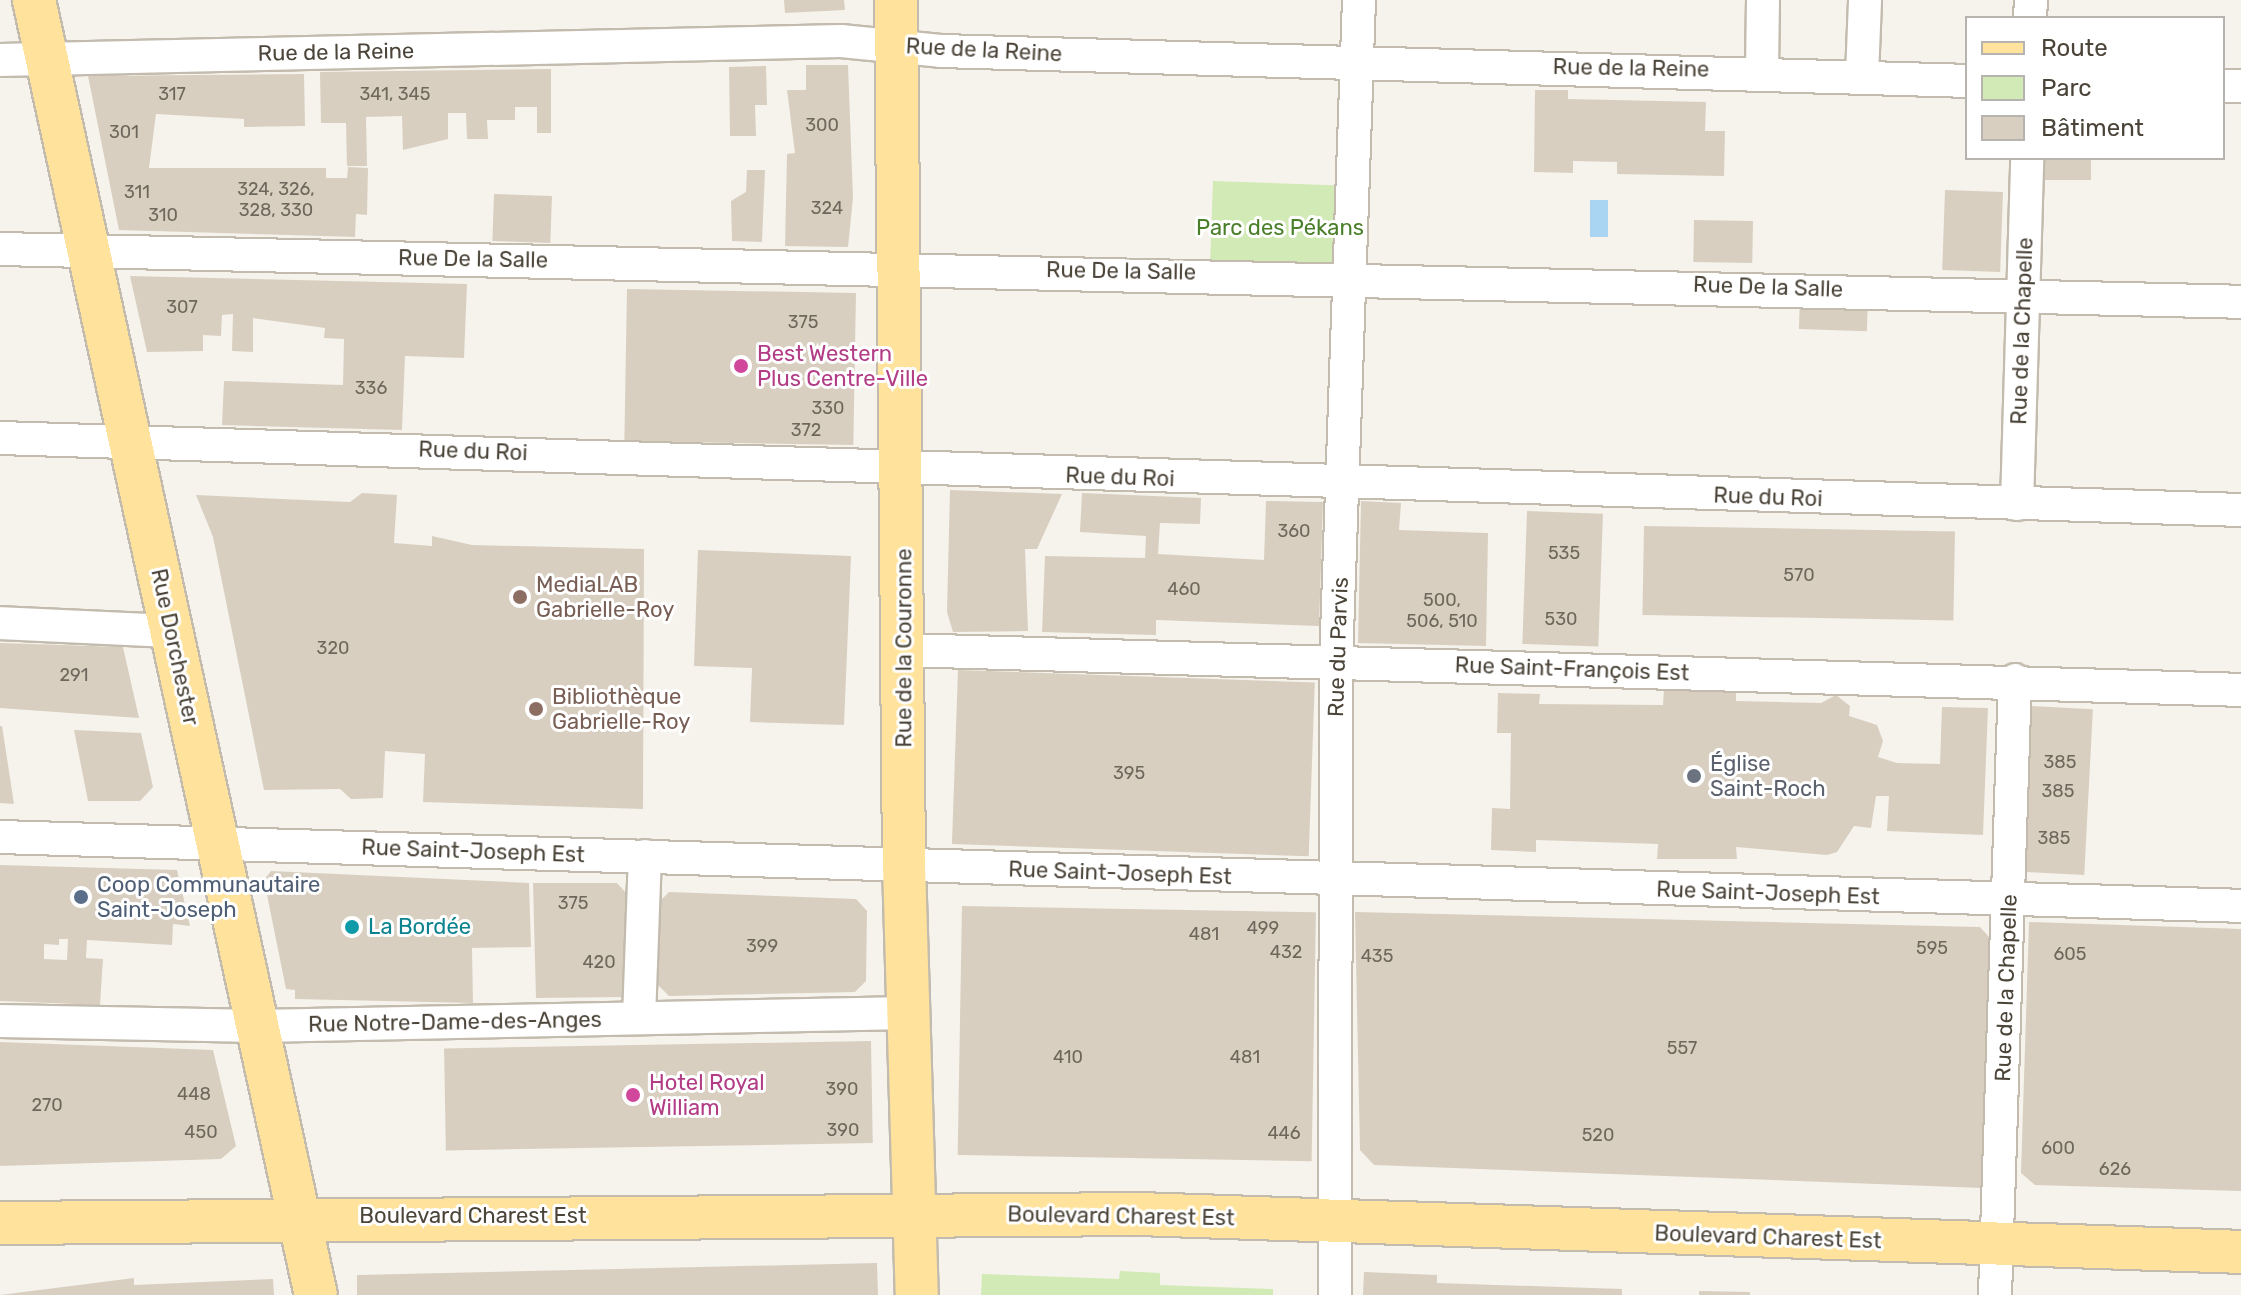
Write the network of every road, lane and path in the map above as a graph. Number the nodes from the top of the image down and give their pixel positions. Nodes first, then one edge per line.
1 (34, 0) edge
2 (896, 0) edge
3 (1359, 0) edge
4 (1763, 0) edge
5 (1865, 0) edge
6 (897, 46) junction
7 (47, 59) junction
8 (0, 60) edge
9 (1356, 60) junction
10 (1762, 71) junction
11 (1862, 76) junction
12 (1965, 81) edge
13 (2027, 160) edge
14 (0, 249) edge
15 (87, 251) junction
16 (902, 267) junction
17 (1350, 276) junction
18 (2023, 294) junction
19 (2241, 302) edge
20 (0, 438) edge
21 (132, 443) junction
22 (904, 470) junction
23 (1343, 485) junction
24 (2017, 504) junction
25 (2241, 510) edge
26 (0, 623) edge
27 (170, 631) junction
28 (904, 650) junction
29 (1336, 662) junction
30 (2015, 680) junction
31 (2241, 690) edge
32 (0, 837) edge
33 (218, 842) junction
34 (645, 856) junction
35 (904, 865) junction
36 (1334, 881) junction
37 (2009, 900) junction
38 (2241, 906) edge
39 (909, 1013) junction
40 (639, 1018) junction
41 (0, 1021) edge
42 (258, 1026) junction
43 (301, 1215) junction
44 (917, 1215) junction
45 (1334, 1221) junction
46 (0, 1223) edge
47 (1998, 1246) junction
48 (2241, 1252) edge
49 (316, 1295) edge
50 (917, 1295) edge
51 (1335, 1295) edge
52 (1995, 1295) edge

1 - 7 main road, Rue Dorchester
2 - 6 main road, Rue de la Couronne
3 - 9 street, Rue du Parvis
4 - 10 street
5 - 11 street
6 - 7 street, Rue de la Reine
6 - 9 street, Rue de la Reine
6 - 16 main road, Rue de la Couronne
7 - 8 street, Rue de la Reine
7 - 15 main road, Rue Dorchester
9 - 10 street, Rue de la Reine
9 - 17 street, Rue du Parvis
10 - 11 street, Rue de la Reine
11 - 12 street, Rue de la Reine
13 - 18 street, Rue de la Chapelle
14 - 15 street, Rue De la Salle
15 - 16 street, Rue De la Salle
15 - 21 main road, Rue Dorchester
16 - 17 street, Rue De la Salle
16 - 22 main road, Rue de la Couronne
17 - 18 street, Rue De la Salle
17 - 23 street, Rue du Parvis
18 - 19 street, Rue De la Salle
18 - 24 street, Rue de la Chapelle
20 - 21 street, Rue du Roi
21 - 22 street, Rue du Roi
21 - 27 main road, Rue Dorchester
22 - 23 street, Rue du Roi
22 - 28 main road, Rue de la Couronne
23 - 24 street, Rue du Roi
23 - 29 street, Rue du Parvis
24 - 25 street, Rue du Roi
26 - 27 street
27 - 33 main road, Rue Dorchester
28 - 29 street, Rue Saint-François Est
28 - 35 main road, Rue de la Couronne
29 - 30 street, Rue Saint-François Est
29 - 36 street, Rue du Parvis
30 - 31 street, Rue Saint-François Est
30 - 37 street, Rue de la Chapelle
32 - 33 street, Rue Saint-Joseph Est
33 - 34 street, Rue Saint-Joseph Est
33 - 42 main road, Rue Dorchester
34 - 35 street, Rue Saint-Joseph Est
34 - 40 street
35 - 36 street, Rue Saint-Joseph Est
35 - 39 main road, Rue de la Couronne
36 - 37 street, Rue Saint-Joseph Est
36 - 45 street, Rue du Parvis
37 - 38 street, Rue Saint-Joseph Est
37 - 47 street, Rue de la Chapelle
39 - 40 street, Rue Notre-Dame-des-Anges
39 - 44 main road, Rue de la Couronne
40 - 42 street, Rue Notre-Dame-des-Anges
41 - 42 street, Rue Notre-Dame-des-Anges
42 - 43 main road, Rue Dorchester
43 - 44 main road, Boulevard Charest Est
43 - 46 main road, Boulevard Charest Est
43 - 49 main road, Rue Dorchester
44 - 45 main road, Boulevard Charest Est
44 - 50 main road, Rue de la Couronne
45 - 47 main road, Boulevard Charest Est
45 - 51 street, Rue du Parvis
47 - 48 main road, Boulevard Charest Est
47 - 52 street, Rue de la Chapelle

